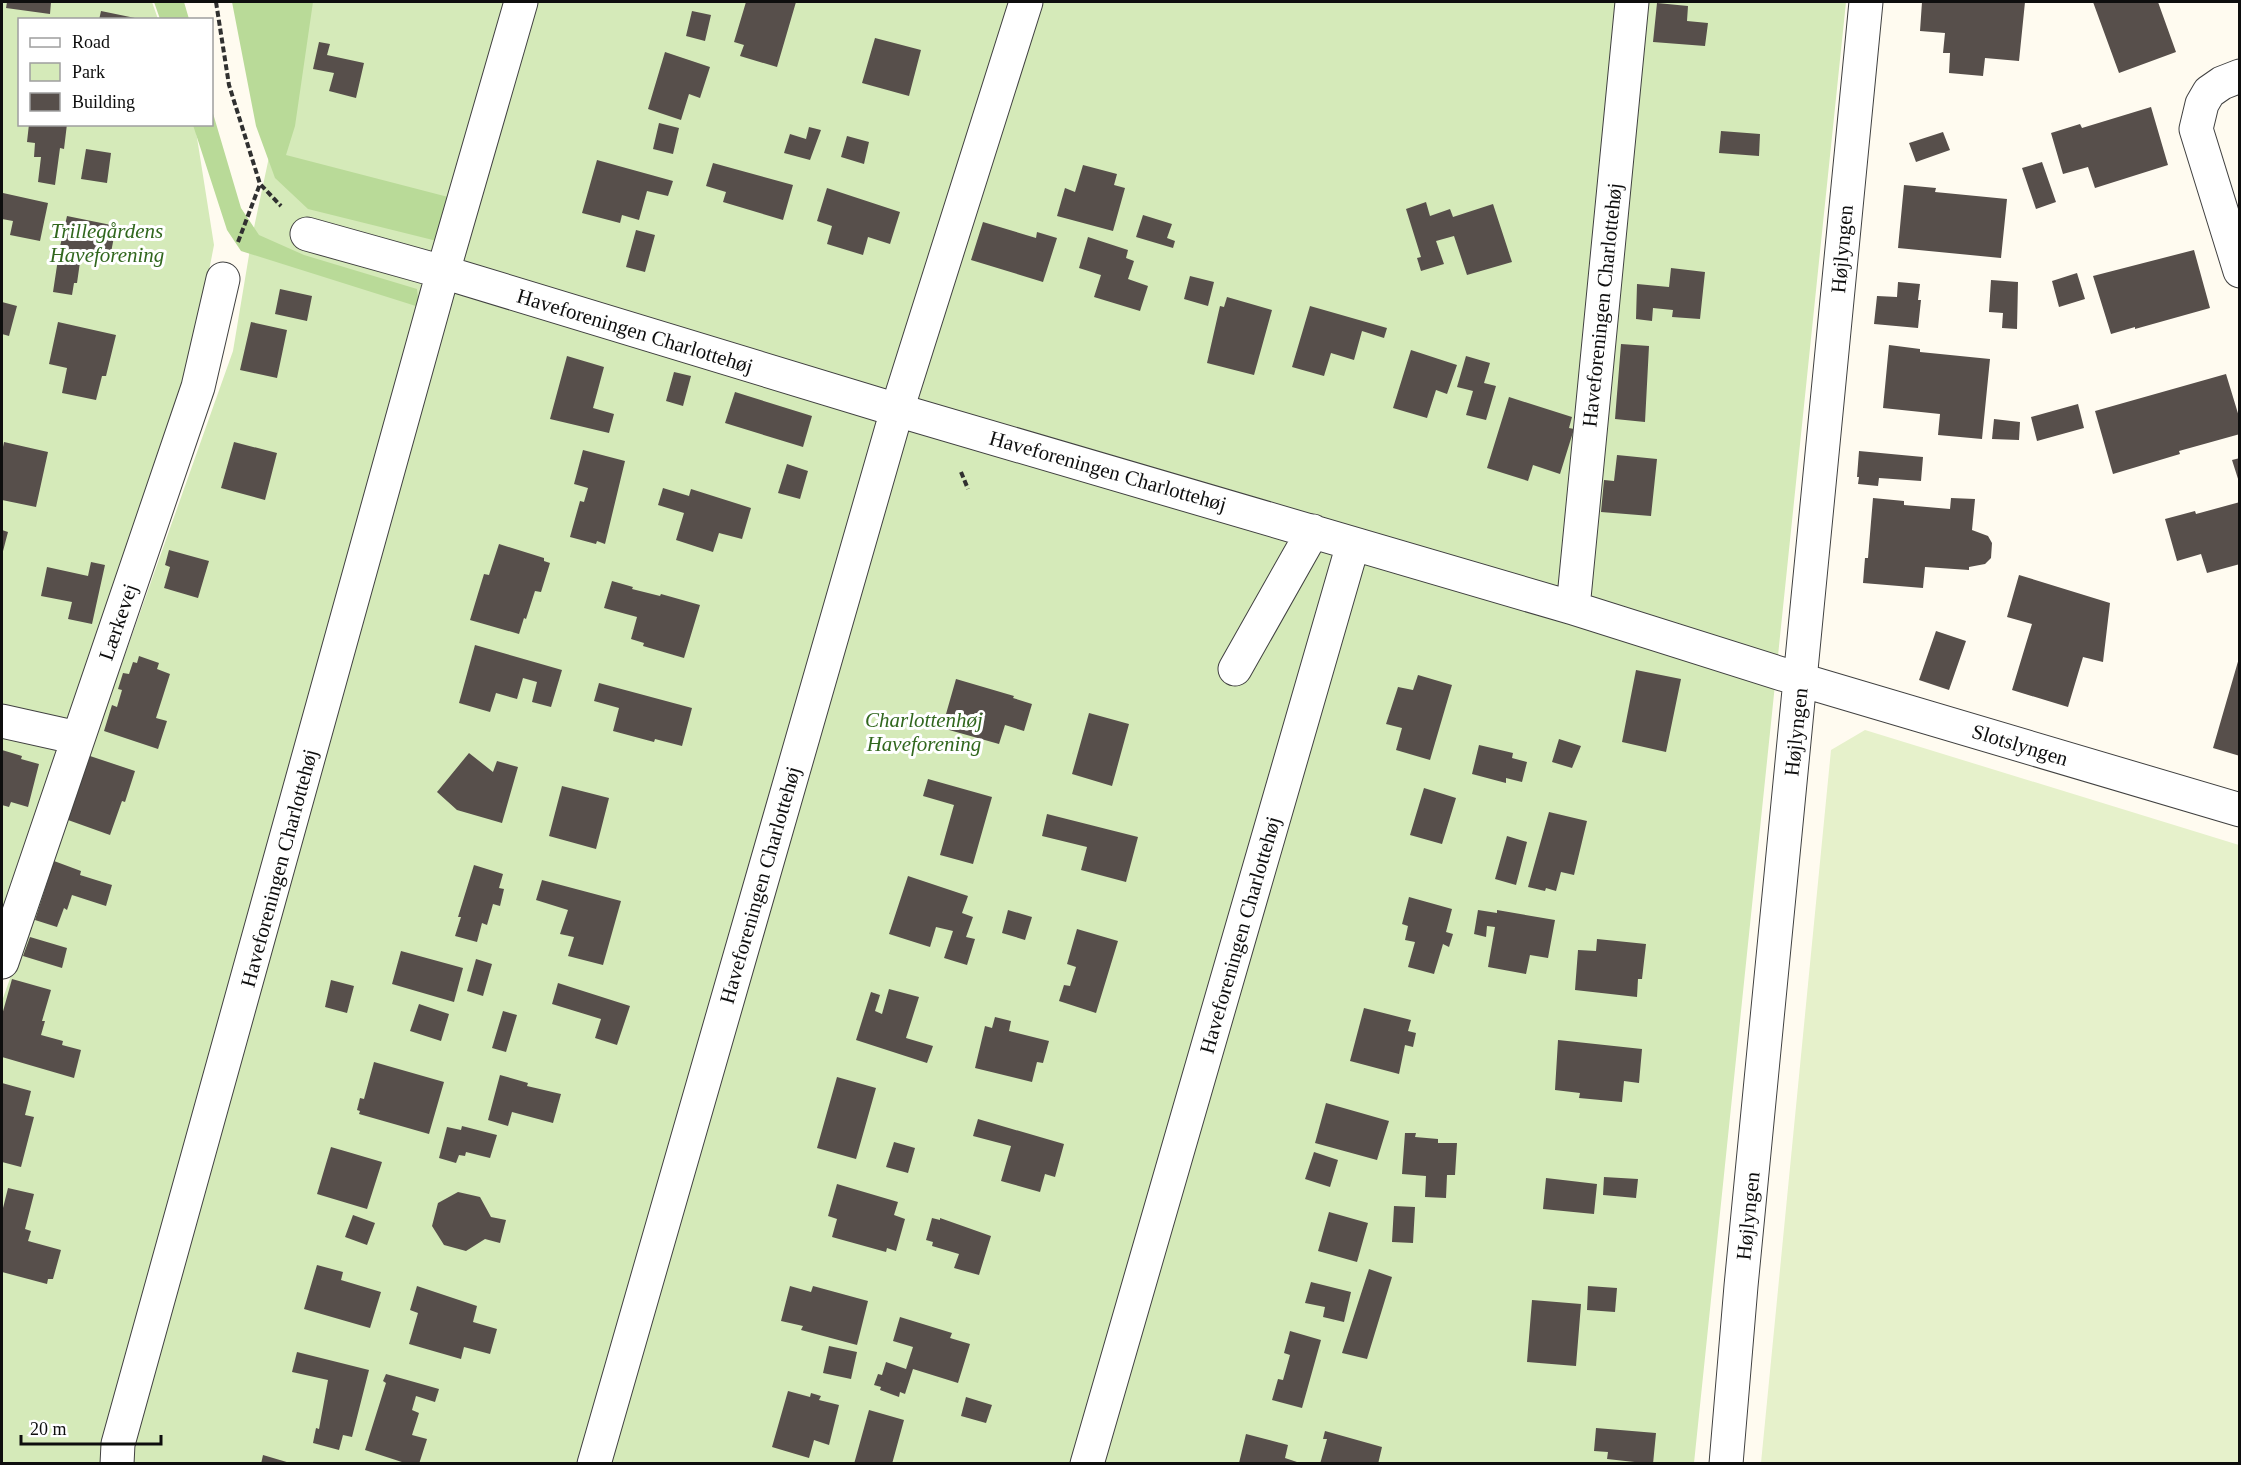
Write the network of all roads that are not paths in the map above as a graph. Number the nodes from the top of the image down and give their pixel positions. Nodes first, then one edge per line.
1 (521, 2) edge
2 (1026, 2) edge
3 (1632, 2) edge
4 (1866, 2) edge
5 (2240, 76) edge
6 (307, 234) road end
7 (2240, 271) edge
8 (443, 272) junction
9 (224, 279) road end
10 (897, 410) junction
11 (1313, 531) junction
12 (1353, 544) junction
13 (1573, 608) junction
14 (1235, 669) dead end
15 (1801, 680) junction
16 (2, 721) edge
17 (78, 738) junction
18 (2240, 810) edge
19 (2, 962) edge
20 (117, 1464) edge
21 (594, 1464) edge
22 (1087, 1464) edge
23 (1726, 1464) edge

1 - 8 street, Haveforeningen Charlottehøj
2 - 10 street, Haveforeningen Charlottehøj
3 - 13 street, Haveforeningen Charlottehøj
4 - 15 street, Højlyngen
5 - 7 street
6 - 8 street, Haveforeningen Charlottehøj
8 - 10 street, Haveforeningen Charlottehøj
8 - 20 street, Haveforeningen Charlottehøj
9 - 17 street, Lærkevej
10 - 11 street, Haveforeningen Charlottehøj
10 - 21 street, Haveforeningen Charlottehøj
11 - 12 street, Haveforeningen Charlottehøj
11 - 14 street
12 - 13 street, Haveforeningen Charlottehøj
12 - 22 street, Haveforeningen Charlottehøj
13 - 15 street, Haveforeningen Charlottehøj
15 - 18 street, Slotslyngen
15 - 23 street, Højlyngen
16 - 17 street
17 - 19 street, Lærkevej

